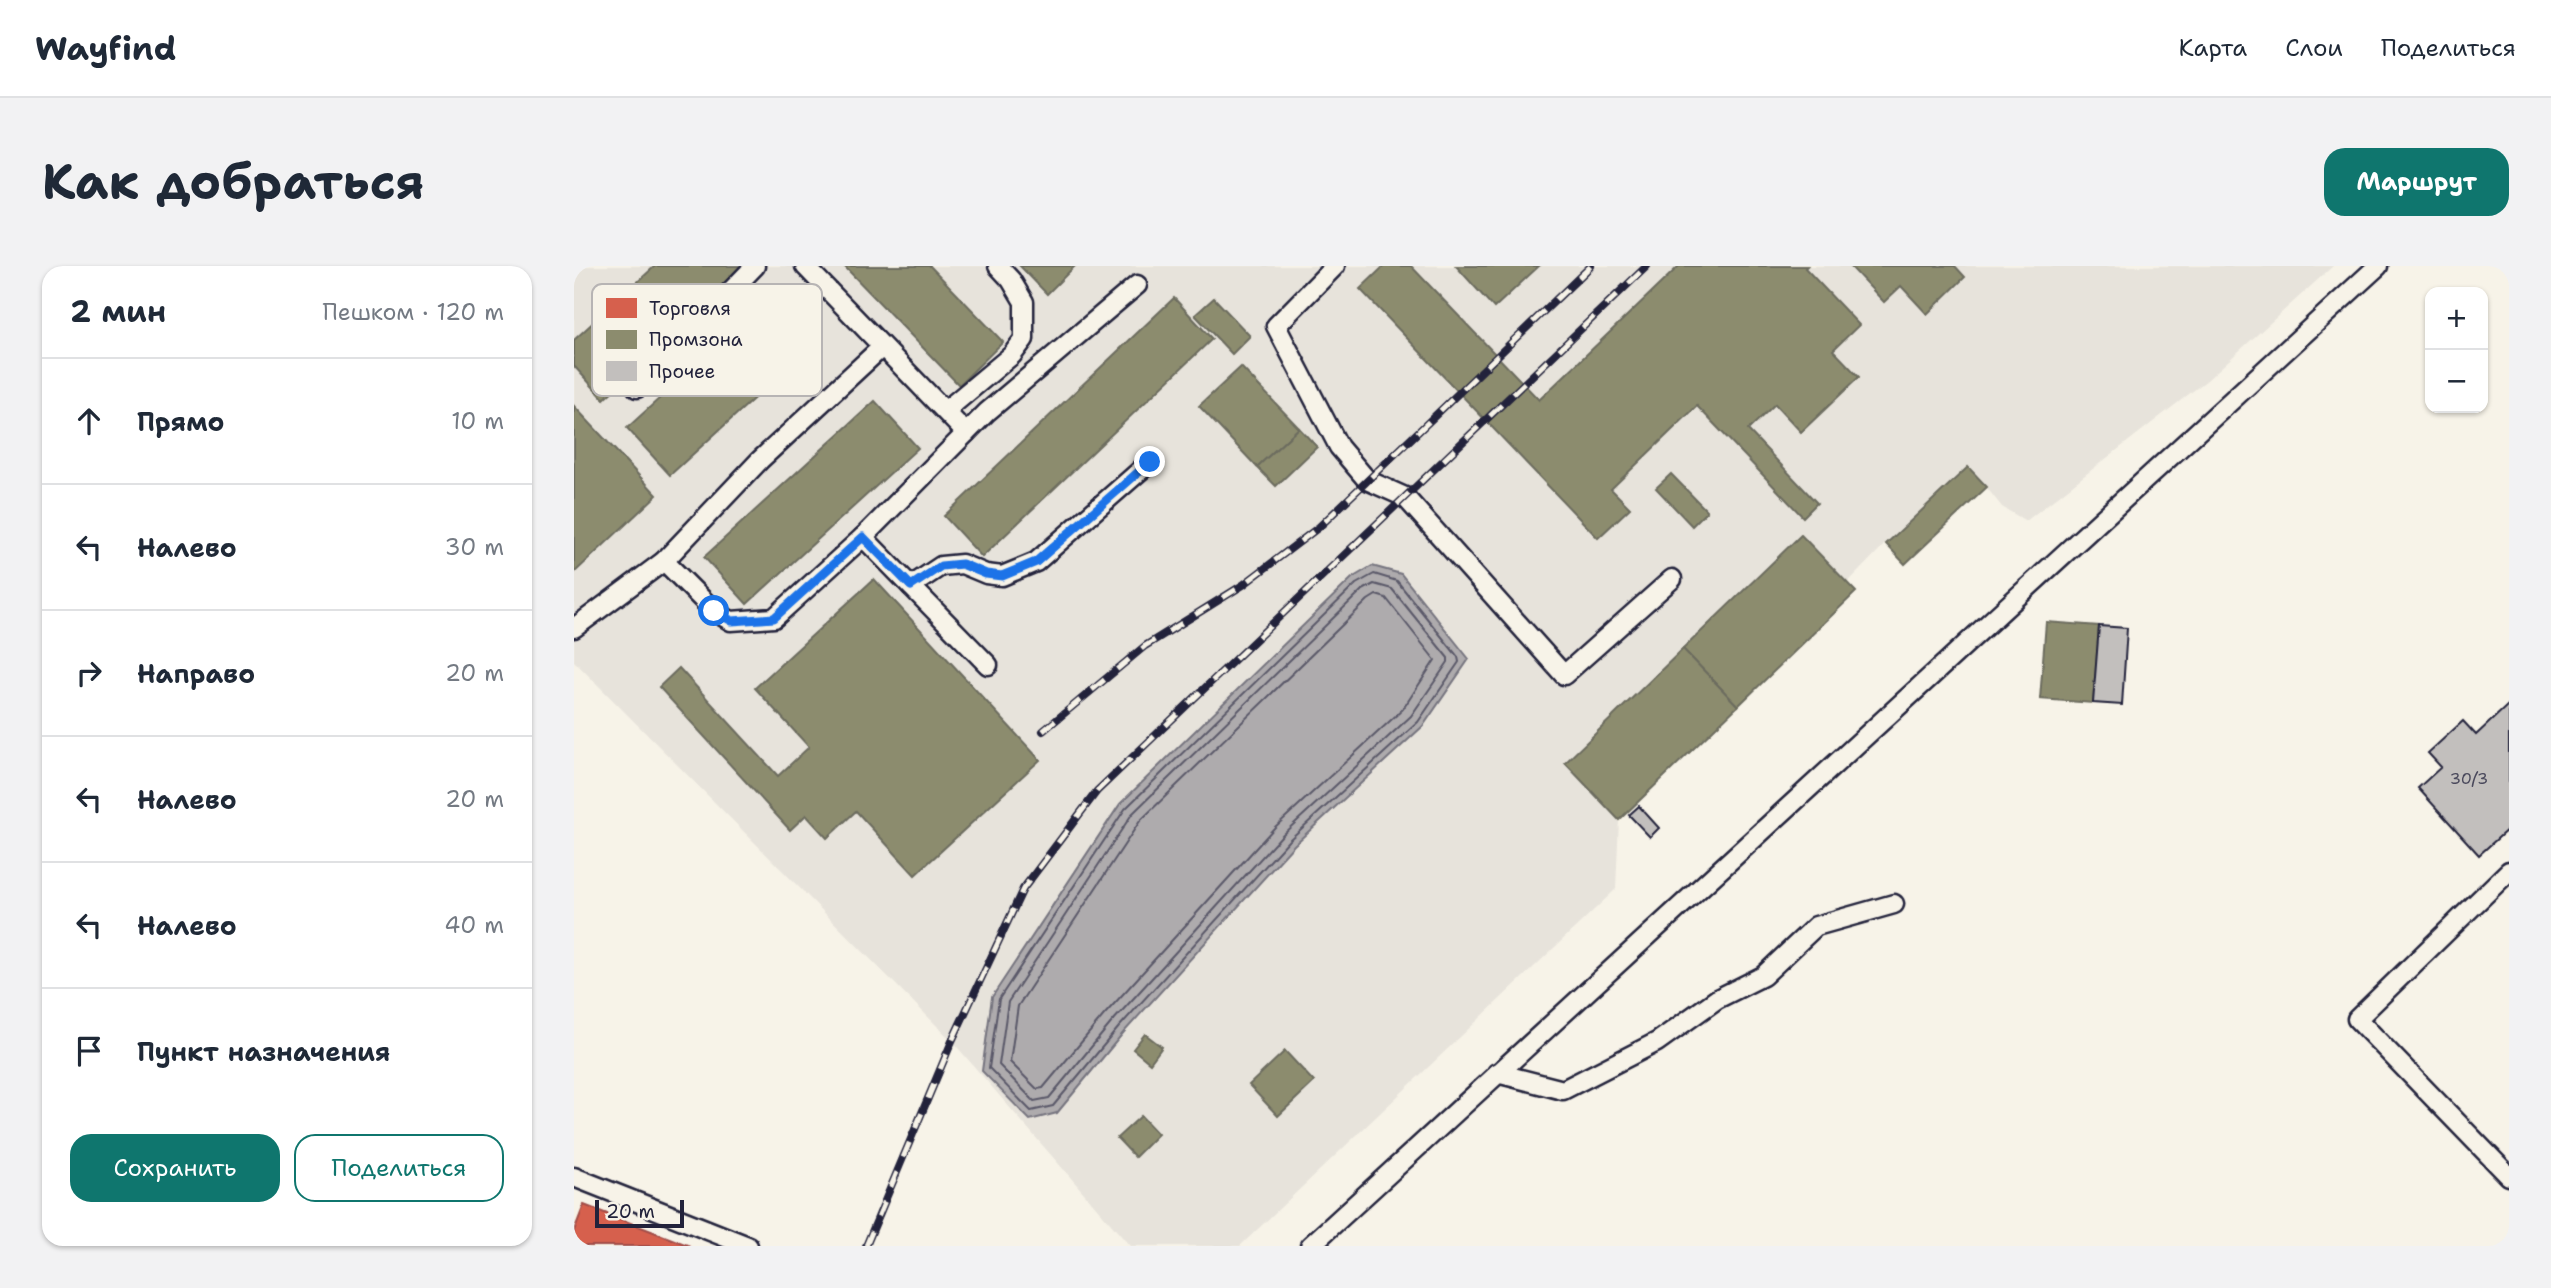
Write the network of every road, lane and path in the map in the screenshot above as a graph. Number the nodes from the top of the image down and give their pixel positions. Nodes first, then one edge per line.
1 (755, 266) edge
2 (805, 266) edge
3 (998, 266) edge
4 (1335, 266) edge
5 (2378, 266) edge
6 (738, 284) edge
7 (1137, 285) dead end
8 (882, 347) junction
9 (945, 411) junction
10 (966, 433) junction
11 (1150, 462) dead end
12 (863, 537) junction
13 (663, 561) junction
14 (1672, 579) dead end
15 (911, 586) junction
16 (574, 628) edge
17 (988, 665) dead end
18 (2509, 871) edge
19 (1894, 904) dead end
20 (1497, 1073) junction
21 (2509, 1176) edge
22 (574, 1177) edge
23 (748, 1246) edge
24 (1310, 1246) edge

1 - 6 lane
2 - 8 lane
3 - 9 lane
4 - 14 lane
5 - 20 lane
7 - 10 lane
8 - 9 lane
8 - 13 lane
9 - 10 lane
10 - 12 lane
11 - 15 lane
12 - 13 lane
12 - 15 lane
13 - 16 lane
15 - 17 lane
18 - 21 lane
19 - 20 lane
20 - 24 lane
22 - 23 lane

